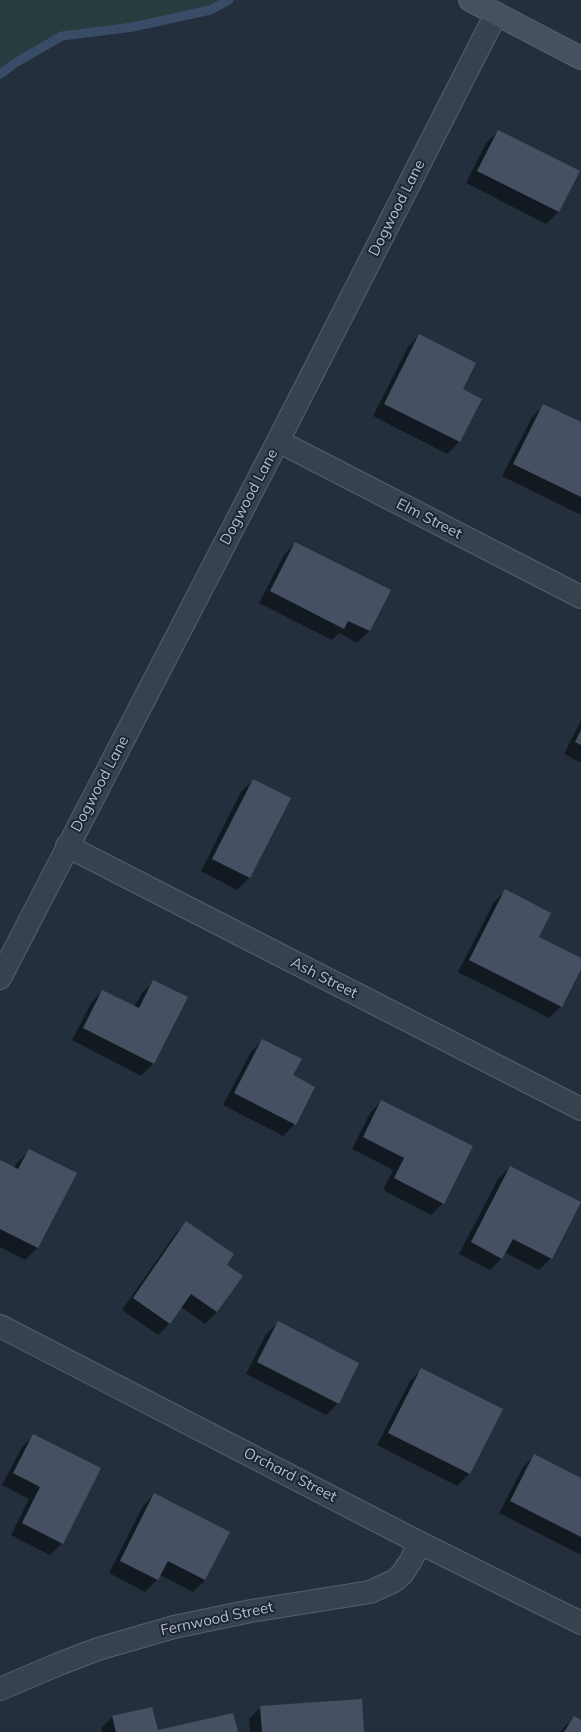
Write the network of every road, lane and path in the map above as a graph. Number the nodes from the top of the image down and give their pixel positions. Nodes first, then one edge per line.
1 (470, 0) edge
2 (496, 14) junction
3 (581, 58) edge
4 (278, 442) junction
5 (581, 597) edge
6 (67, 846) junction
7 (0, 978) edge
8 (581, 1109) edge
9 (0, 1326) edge
10 (420, 1542) junction
11 (581, 1623) edge
12 (0, 1689) edge

1 - 2 main road
2 - 3 main road
2 - 4 street, Dogwood Lane
4 - 5 street, Elm Street
4 - 6 street, Dogwood Lane
6 - 7 street, Dogwood Lane
6 - 8 street, Ash Street
9 - 10 street, Orchard Street
10 - 11 street, Orchard Street
10 - 12 street, Fernwood Street

